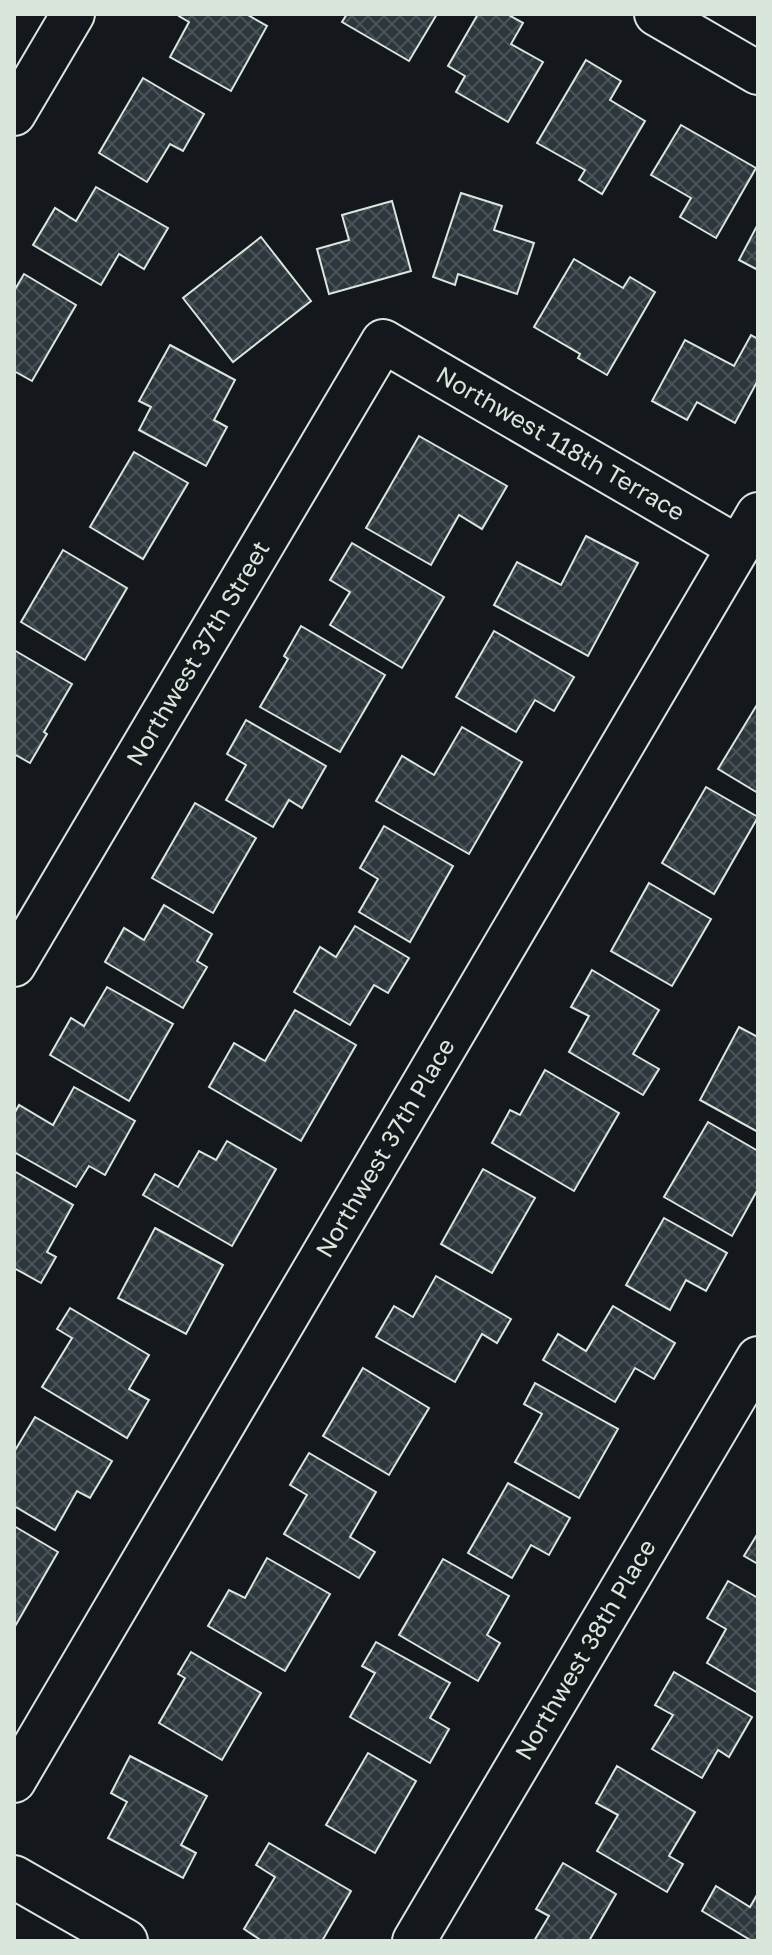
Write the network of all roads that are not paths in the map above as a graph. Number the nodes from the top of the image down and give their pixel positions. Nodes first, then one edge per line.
1 (73, 14) edge
2 (656, 14) edge
3 (758, 73) edge
4 (14, 114) edge
5 (383, 341) joint
6 (748, 530) edge
7 (14, 965) edge
8 (758, 1358) edge
9 (14, 1781) edge
10 (14, 1877) edge
11 (126, 1941) edge
12 (414, 1941) edge

1 - 4 street
2 - 3 street
5 - 6 street, Northwest 118th Terrace
5 - 7 street, Northwest 37th Street
6 - 9 street, Northwest 37th Place
8 - 12 street, Northwest 38th Place
10 - 11 street

